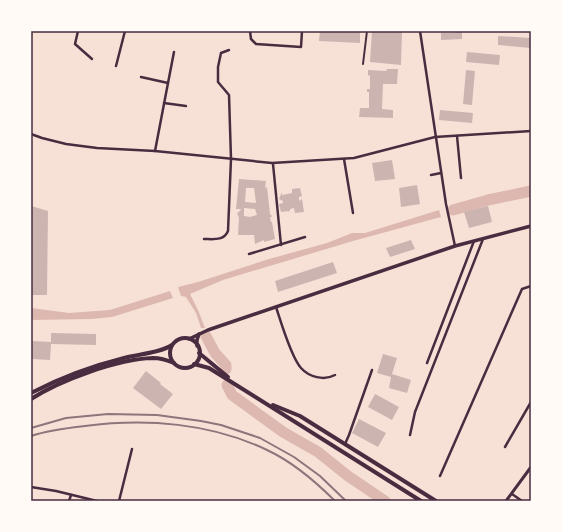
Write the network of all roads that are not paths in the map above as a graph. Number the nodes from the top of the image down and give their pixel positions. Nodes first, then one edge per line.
1 (78, 31) edge
2 (125, 31) edge
3 (250, 31) edge
4 (302, 31) edge
5 (367, 31) edge
6 (420, 31) edge
7 (229, 50) dead end
8 (174, 52) dead end
9 (92, 59) dead end
10 (363, 64) dead end
11 (116, 66) dead end
12 (141, 77) dead end
13 (168, 83) junction
14 (164, 103) junction
15 (186, 106) dead end
16 (531, 131) edge
17 (31, 134) edge
18 (457, 136) junction
19 (435, 137) junction
20 (155, 151) junction
21 (231, 159) junction
22 (344, 159) junction
23 (272, 163) junction
24 (441, 173) junction
25 (431, 176) dead end
26 (462, 178) dead end
27 (353, 213) dead end
28 (531, 226) edge
29 (305, 237) dead end
30 (204, 239) dead end
31 (483, 239) junction
32 (475, 241) junction
33 (281, 244) junction
34 (455, 246) junction
35 (249, 254) dead end
36 (531, 286) edge
37 (276, 307) junction
38 (200, 333) junction
39 (189, 339) junction
40 (172, 345) junction
41 (197, 346) junction
42 (199, 353) junction
43 (174, 363) junction
44 (427, 363) dead end
45 (194, 364) junction
46 (372, 370) dead end
47 (335, 375) dead end
48 (239, 386) junction
49 (31, 393) edge
50 (31, 399) edge
51 (263, 400) junction
52 (531, 402) edge
53 (410, 435) dead end
54 (344, 444) junction
55 (505, 447) dead end
56 (132, 449) dead end
57 (531, 467) edge
58 (440, 476) dead end
59 (31, 487) edge
60 (512, 494) junction
61 (71, 495) junction
62 (69, 501) edge
63 (97, 501) edge
64 (119, 501) edge
65 (422, 501) edge
66 (436, 501) edge
67 (506, 501) edge
68 (522, 501) edge

1 - 9 street
2 - 11 street
3 - 4 street
5 - 10 street
6 - 19 street
7 - 21 street
8 - 13 street
12 - 13 street
13 - 14 street
14 - 15 street
14 - 20 street
16 - 18 street
17 - 20 street
18 - 19 street
18 - 26 street
19 - 22 street
19 - 24 street
20 - 21 street
21 - 23 street
21 - 30 street
22 - 23 street
22 - 27 street
23 - 33 street
24 - 25 street
24 - 34 street
28 - 31 main road
29 - 33 street
31 - 32 main road
31 - 53 street
32 - 34 main road
32 - 44 street
33 - 35 street
34 - 37 main road
36 - 58 street
37 - 38 main road
37 - 47 street
38 - 39 main road
38 - 41 main road
39 - 40 main road
39 - 41 main road
40 - 43 main road
40 - 49 main road
41 - 42 main road
42 - 45 main road
42 - 48 main road
43 - 45 main road
43 - 50 main road
45 - 48 main road
46 - 54 street
48 - 51 main road
51 - 54 main road
51 - 65 main road
52 - 55 street
54 - 66 main road
56 - 64 street
57 - 60 street
59 - 61 street
60 - 67 street
60 - 68 street
61 - 62 street
61 - 63 street

